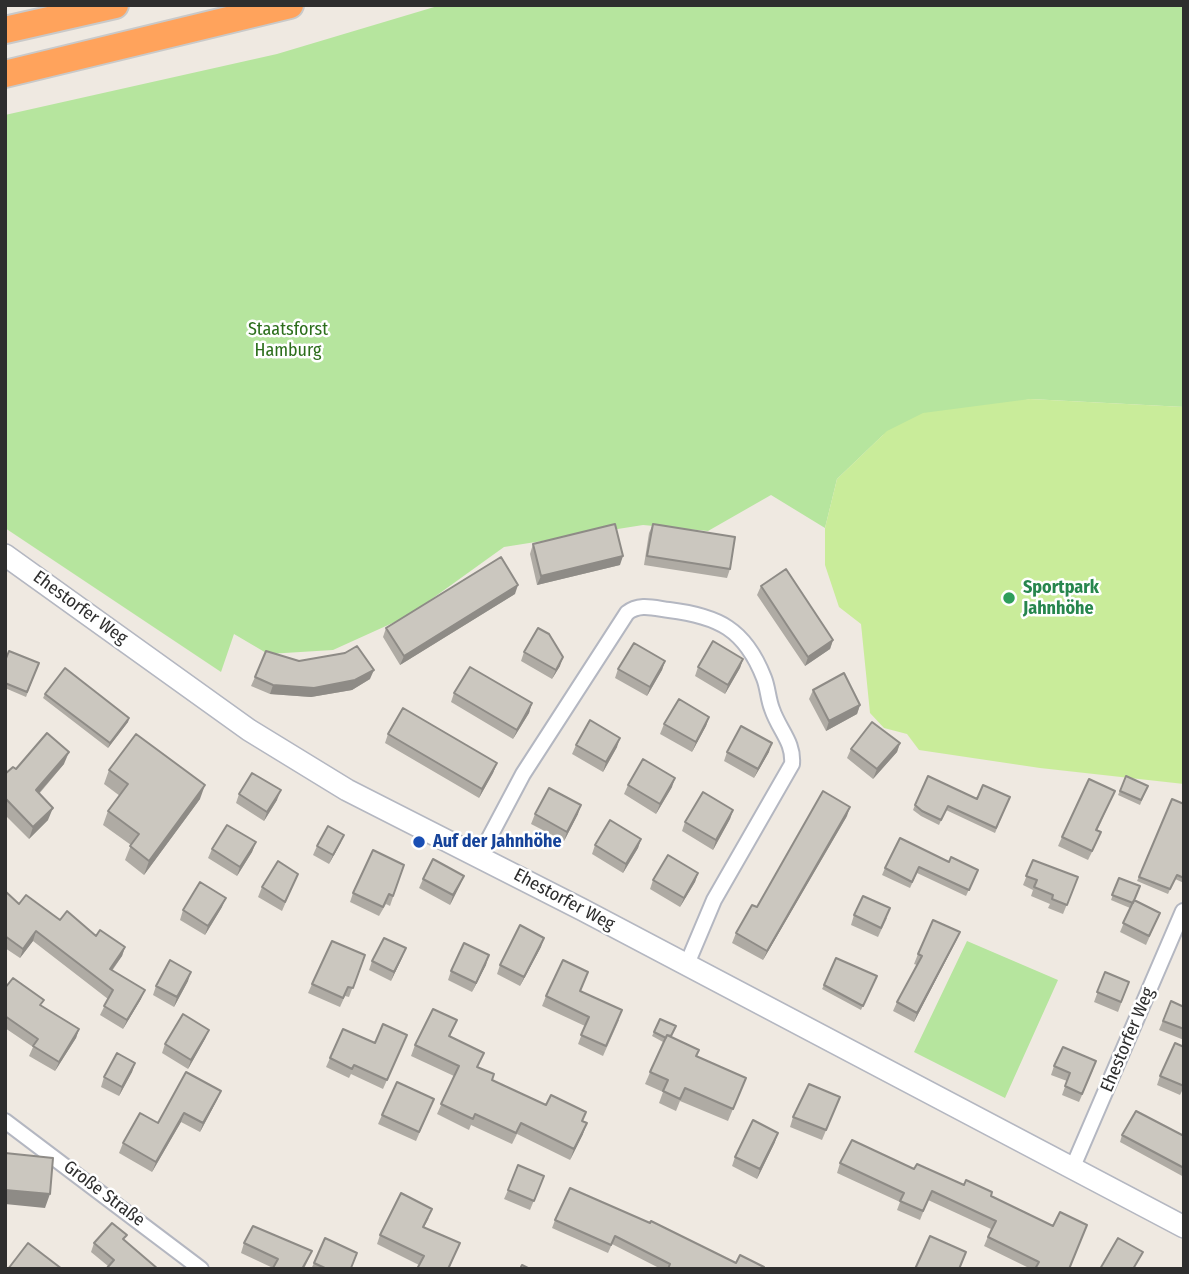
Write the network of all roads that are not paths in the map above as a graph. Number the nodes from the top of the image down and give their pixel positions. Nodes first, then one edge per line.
1 (115, 5) edge
2 (290, 5) edge
3 (5, 30) edge
4 (5, 74) edge
5 (5, 555) edge
6 (480, 857) junction
7 (1184, 911) edge
8 (687, 964) junction
9 (5, 1121) edge
10 (1072, 1169) junction
11 (1184, 1227) edge
12 (201, 1269) edge

1 - 3 highway
2 - 4 highway
5 - 6 main road, Ehestorfer Weg
6 - 8 main road, Ehestorfer Weg
6 - 8 street
7 - 10 street, Ehestorfer Weg
8 - 10 main road, Ehestorfer Weg
9 - 12 street, Große Straße
10 - 11 main road, Ehestorfer Weg

